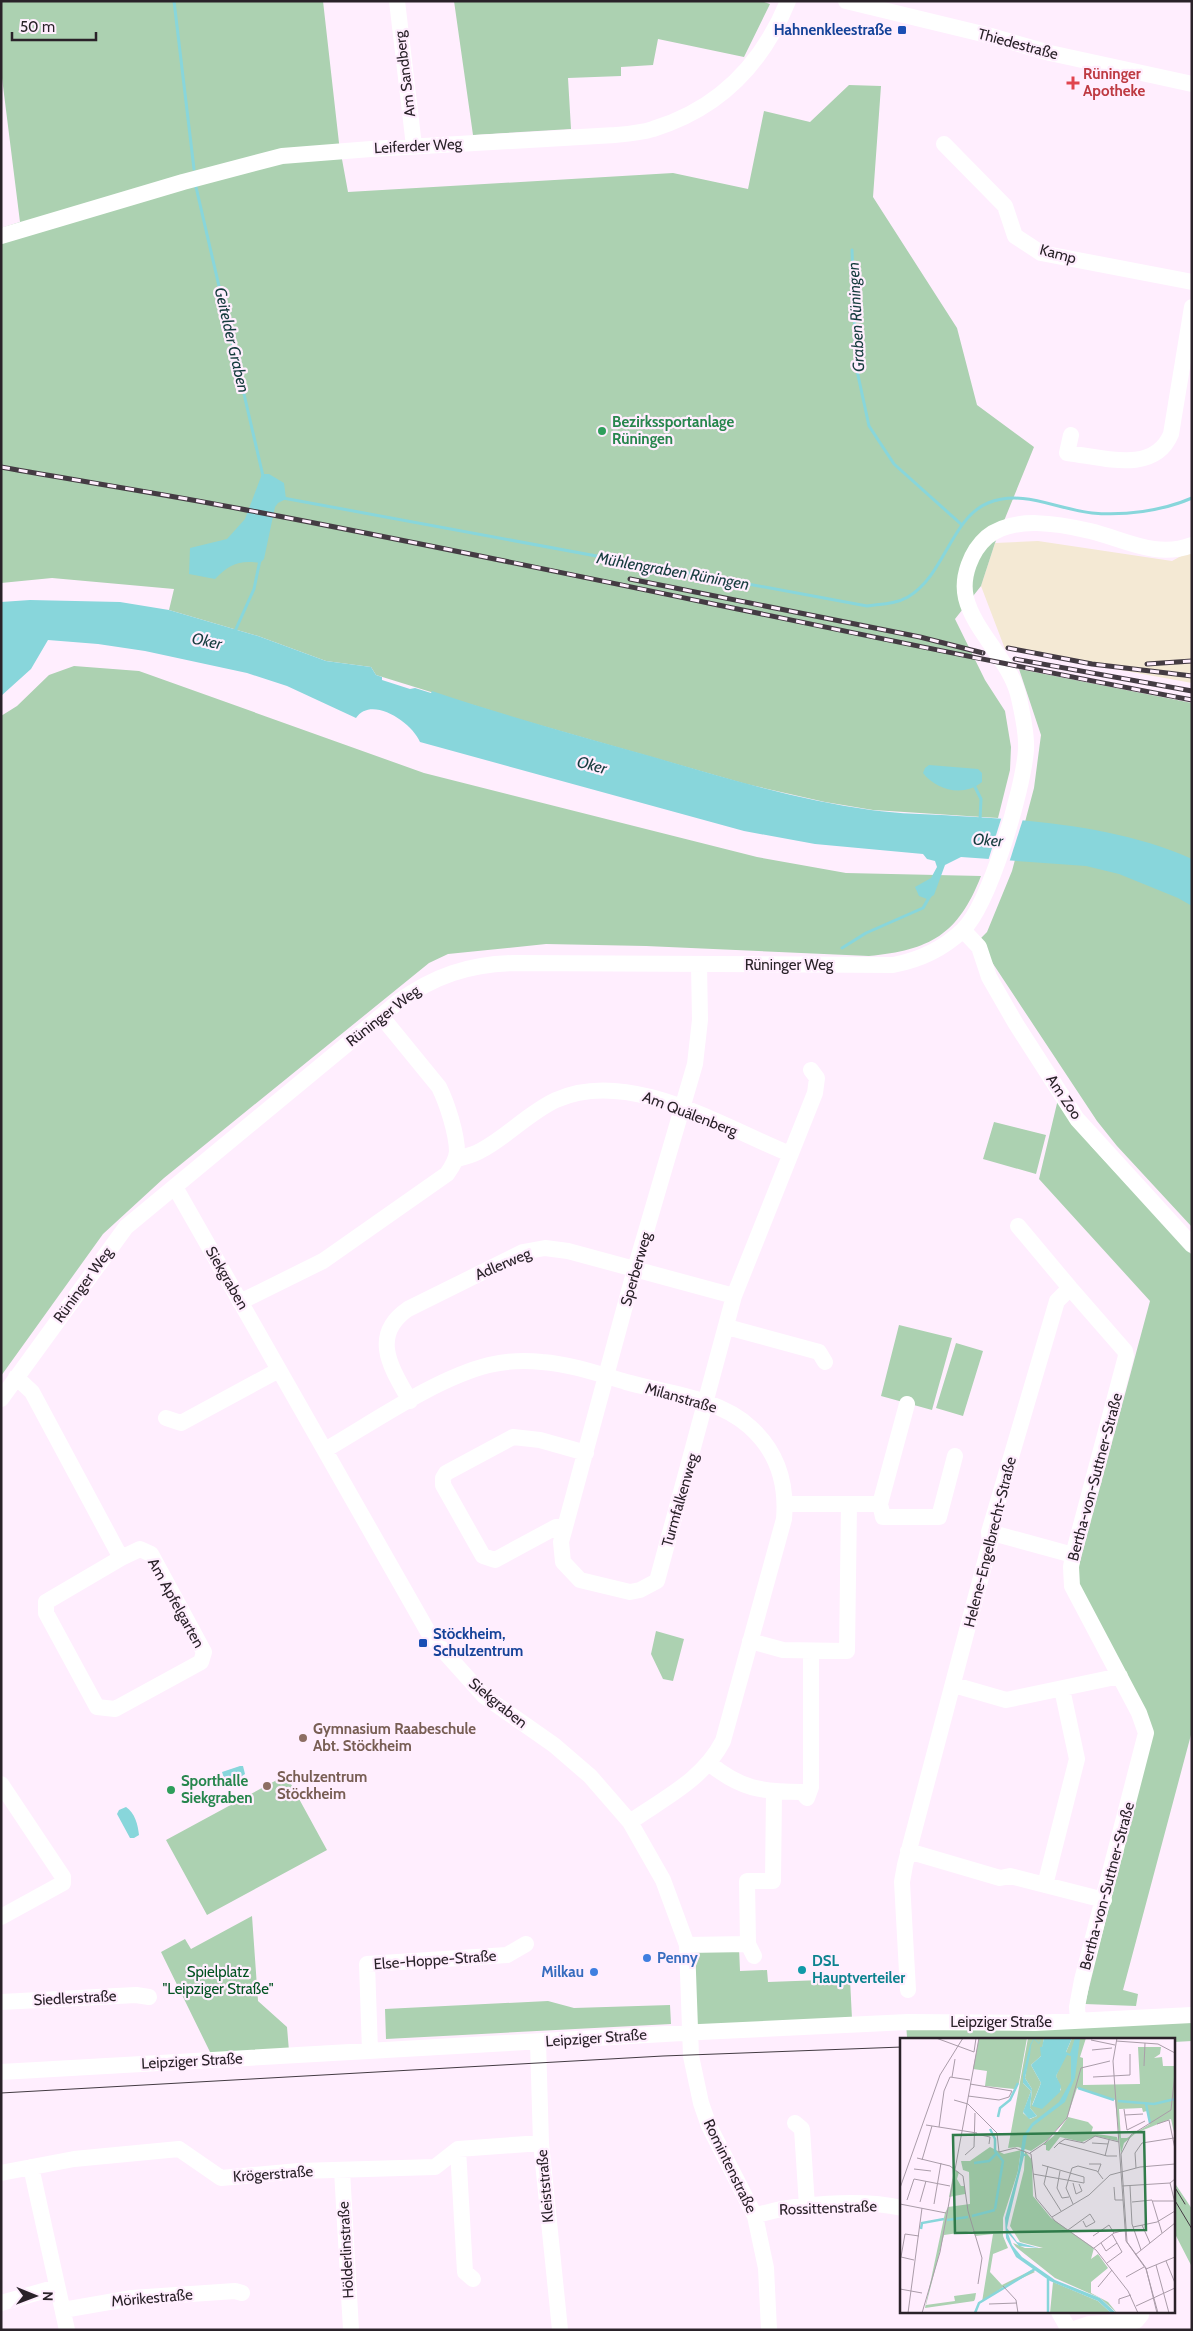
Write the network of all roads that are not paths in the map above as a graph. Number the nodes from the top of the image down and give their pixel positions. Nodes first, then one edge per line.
1 (397, 1) edge
2 (788, 1) edge
3 (846, 1) edge
4 (861, 3) edge
5 (1192, 84) edge
6 (944, 144) dead end
7 (414, 146) junction
8 (1, 236) edge
9 (1192, 282) edge
10 (1192, 306) edge
11 (1071, 435) dead end
12 (1192, 545) edge
13 (963, 930) junction
14 (699, 964) junction
15 (381, 1016) junction
16 (811, 1070) dead end
17 (683, 1108) junction
18 (790, 1154) junction
19 (455, 1160) junction
20 (175, 1186) junction
21 (1018, 1226) dead end
22 (1192, 1245) edge
23 (636, 1269) junction
24 (1070, 1288) junction
25 (734, 1296) junction
26 (240, 1302) junction
27 (727, 1327) junction
28 (825, 1362) dead end
29 (279, 1370) junction
30 (606, 1376) junction
31 (16, 1377) junction
32 (1, 1399) edge
33 (410, 1401) junction
34 (707, 1403) junction
35 (907, 1404) dead end
36 (166, 1418) dead end
37 (324, 1450) junction
38 (586, 1453) junction
39 (956, 1456) dead end
40 (785, 1504) junction
41 (849, 1504) junction
42 (880, 1504) junction
43 (565, 1527) junction
44 (989, 1532) junction
45 (1073, 1555) junction
46 (121, 1558) junction
47 (568, 1570) joint
48 (750, 1641) junction
49 (811, 1651) junction
50 (1120, 1676) junction
51 (954, 1686) junction
52 (1062, 1689) junction
53 (709, 1762) junction
54 (1, 1784) edge
55 (774, 1792) junction
56 (630, 1822) junction
57 (908, 1851) junction
58 (1045, 1885) junction
59 (1104, 1900) junction
60 (1, 1917) edge
61 (526, 1944) dead end
62 (687, 1944) junction
63 (908, 1990) dead end
64 (149, 1997) dead end
65 (1, 2002) edge
66 (1192, 2015) edge
67 (1078, 2021) junction
68 (690, 2032) junction
69 (538, 2042) junction
70 (370, 2051) junction
71 (1, 2072) edge
72 (795, 2123) dead end
73 (541, 2143) junction
74 (458, 2149) junction
75 (32, 2167) junction
76 (342, 2170) junction
77 (1, 2174) edge
78 (807, 2206) junction
79 (900, 2208) edge
80 (755, 2216) junction
81 (472, 2280) dead end
82 (57, 2287) junction
83 (242, 2293) dead end
84 (1, 2303) edge
85 (63, 2310) junction
86 (1060, 2314) edge
87 (1141, 2315) dead end
88 (67, 2330) edge
89 (350, 2330) edge
90 (560, 2330) edge
91 (769, 2330) edge
92 (1070, 2330) edge

1 - 7 street, Am Sandberg
2 - 7 street, Leiferder Weg
3 - 4 street, Thiedestraße
4 - 5 street, Thiedestraße
6 - 9 street, Kamp
7 - 8 street, Leiferder Weg
10 - 11 street
12 - 13 street, Rüninger Weg
13 - 14 street, Rüninger Weg
13 - 22 street, Am Zoo
14 - 15 street, Rüninger Weg
14 - 17 street, Sperberweg
15 - 19 street
15 - 20 street, Rüninger Weg
16 - 18 street, Turmfalkenweg
17 - 18 street, Am Quälenberg
17 - 19 street, Am Quälenberg
17 - 23 street, Sperberweg
18 - 25 street, Turmfalkenweg
19 - 26 street
20 - 26 street, Siekgraben
20 - 31 street, Rüninger Weg
21 - 24 street
23 - 25 street, Adlerweg
23 - 30 street, Sperberweg
23 - 33 street, Adlerweg
24 - 44 street, Helene-Engelbrecht-Straße
24 - 45 street, Bertha-von-Suttner-Straße
25 - 27 street, Turmfalkenweg
26 - 29 street, Siekgraben
27 - 28 street
27 - 34 street, Turmfalkenweg
29 - 36 street
29 - 37 street, Siekgraben
30 - 33 street, Milanstraße
30 - 34 street, Milanstraße
30 - 38 street, Sperberweg
31 - 32 street, Rüninger Weg
31 - 46 street
33 - 37 street, Milanstraße
34 - 40 street, Milanstraße
34 - 47 street, Turmfalkenweg
35 - 42 street
37 - 56 street, Siekgraben
38 - 43 street, Sperberweg
38 - 43 street
39 - 42 street
40 - 41 street
40 - 48 street, Milanstraße
41 - 42 street
41 - 49 street
43 - 47 street, Sperberweg
44 - 45 street
44 - 51 street, Helene-Engelbrecht-Straße
45 - 50 street, Bertha-von-Suttner-Straße
46 - 46 street, Am Apfelgarten
48 - 49 street
48 - 53 street, Milanstraße
49 - 55 street
50 - 52 street
50 - 59 street, Bertha-von-Suttner-Straße
51 - 52 street
51 - 57 street, Helene-Engelbrecht-Straße
52 - 58 street
53 - 55 street
53 - 56 street, Milanstraße
54 - 60 street
55 - 62 street
56 - 62 street, Siekgraben
57 - 58 street
57 - 63 street, Helene-Engelbrecht-Straße
58 - 59 street
59 - 67 street, Bertha-von-Suttner-Straße
61 - 70 street, Else-Hoppe-Straße
62 - 68 street, Siekgraben
64 - 65 street, Siedlerstraße
66 - 67 street, Leipziger Straße
67 - 68 street, Leipziger Straße
68 - 69 street, Leipziger Straße
68 - 80 street, Romintenstraße
69 - 70 street, Leipziger Straße
69 - 73 street, Kleiststraße
70 - 71 street, Leipziger Straße
72 - 78 street
73 - 74 street
73 - 90 street, Kleiststraße
74 - 76 street, Krögerstraße
74 - 81 street
75 - 76 street, Krögerstraße
75 - 77 street, Krögerstraße
75 - 82 street
76 - 89 street, Hölderlinstraße
78 - 79 street, Rossittenstraße
78 - 80 street, Rossittenstraße
80 - 91 street, Romintenstraße
82 - 84 street
82 - 85 street
83 - 85 street, Mörikestraße
85 - 88 street
86 - 92 street
87 - 92 street

